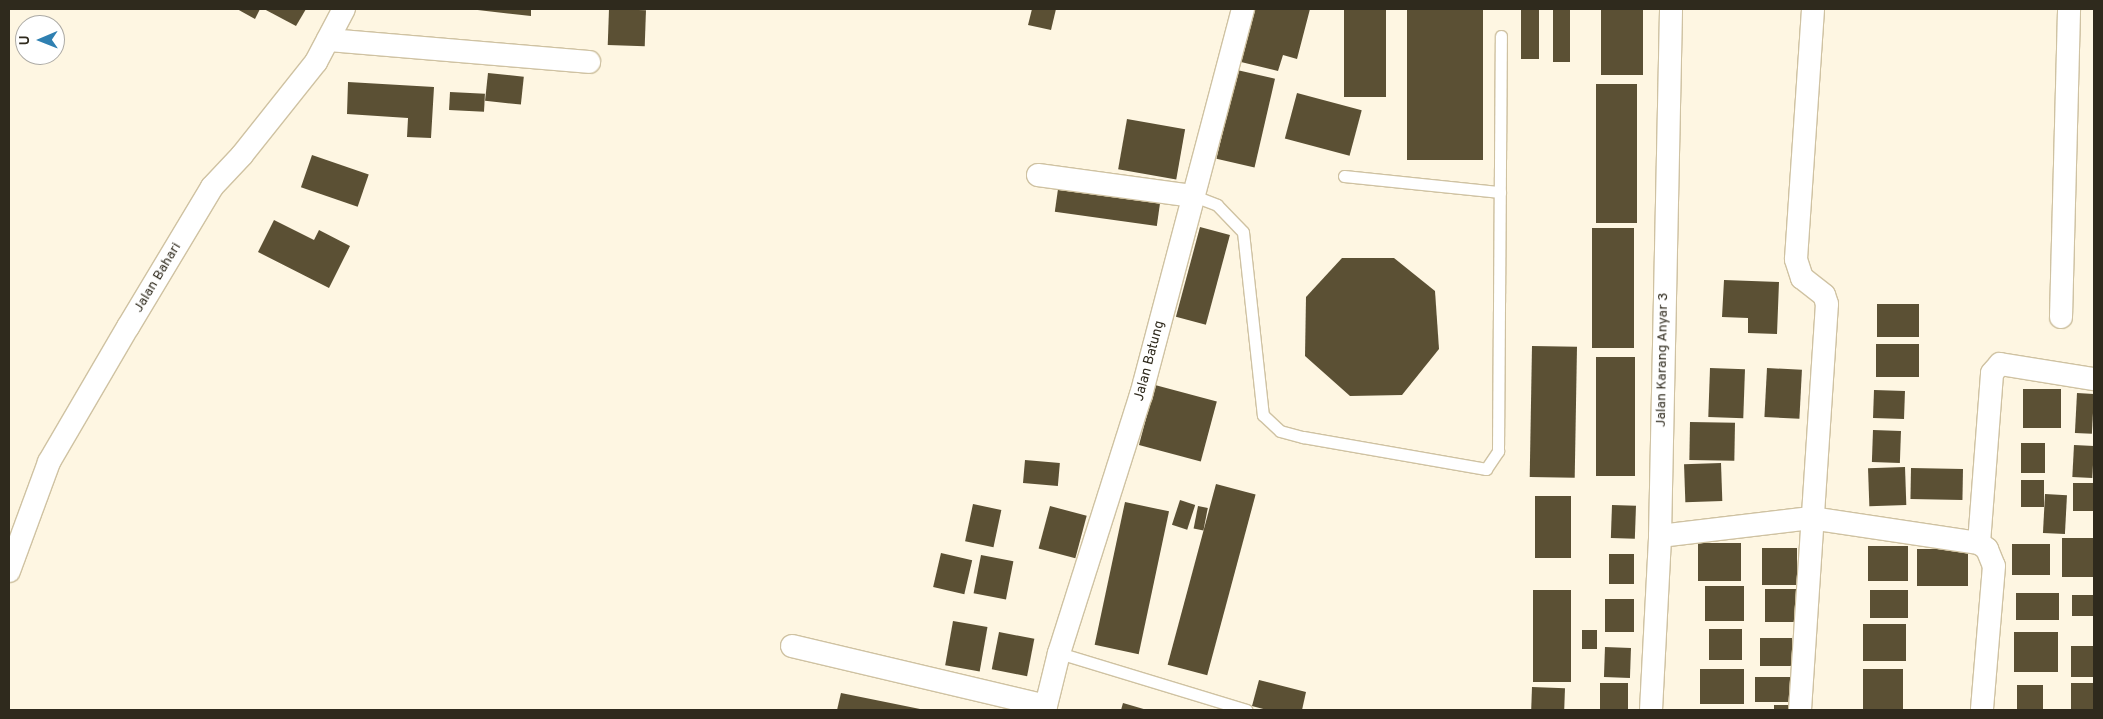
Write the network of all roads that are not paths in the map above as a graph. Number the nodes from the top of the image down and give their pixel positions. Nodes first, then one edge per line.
1 (344, 9) edge
2 (1243, 9) edge
3 (1671, 9) edge
4 (1813, 9) edge
5 (2069, 9) edge
6 (1501, 36) dead end
7 (328, 40) junction
8 (589, 62) dead end
9 (1038, 175) dead end
10 (1344, 176) dead end
11 (1500, 192) junction
12 (1194, 196) junction
13 (2060, 317) dead end
14 (2094, 380) edge
15 (1811, 518) junction
16 (1660, 536) junction
17 (1979, 543) junction
18 (9, 571) edge
19 (792, 646) dead end
20 (1059, 652) junction
21 (1045, 708) edge
22 (1247, 710) edge
23 (1651, 710) edge
24 (1800, 710) edge
25 (1982, 710) edge

1 - 7 street, Jalan Bahari
2 - 12 street, Jalan Batung
3 - 16 street, Jalan Karang Anyar 3
4 - 15 street
5 - 13 street
6 - 11 lane
7 - 8 street
7 - 18 street, Jalan Bahari
9 - 12 street
10 - 11 lane
11 - 12 lane
12 - 20 street, Jalan Batung
14 - 17 street
15 - 16 street
15 - 17 street
15 - 24 street
16 - 23 street, Jalan Karang Anyar 3
17 - 25 street
19 - 21 street
20 - 21 street, Jalan Batung
20 - 22 lane

